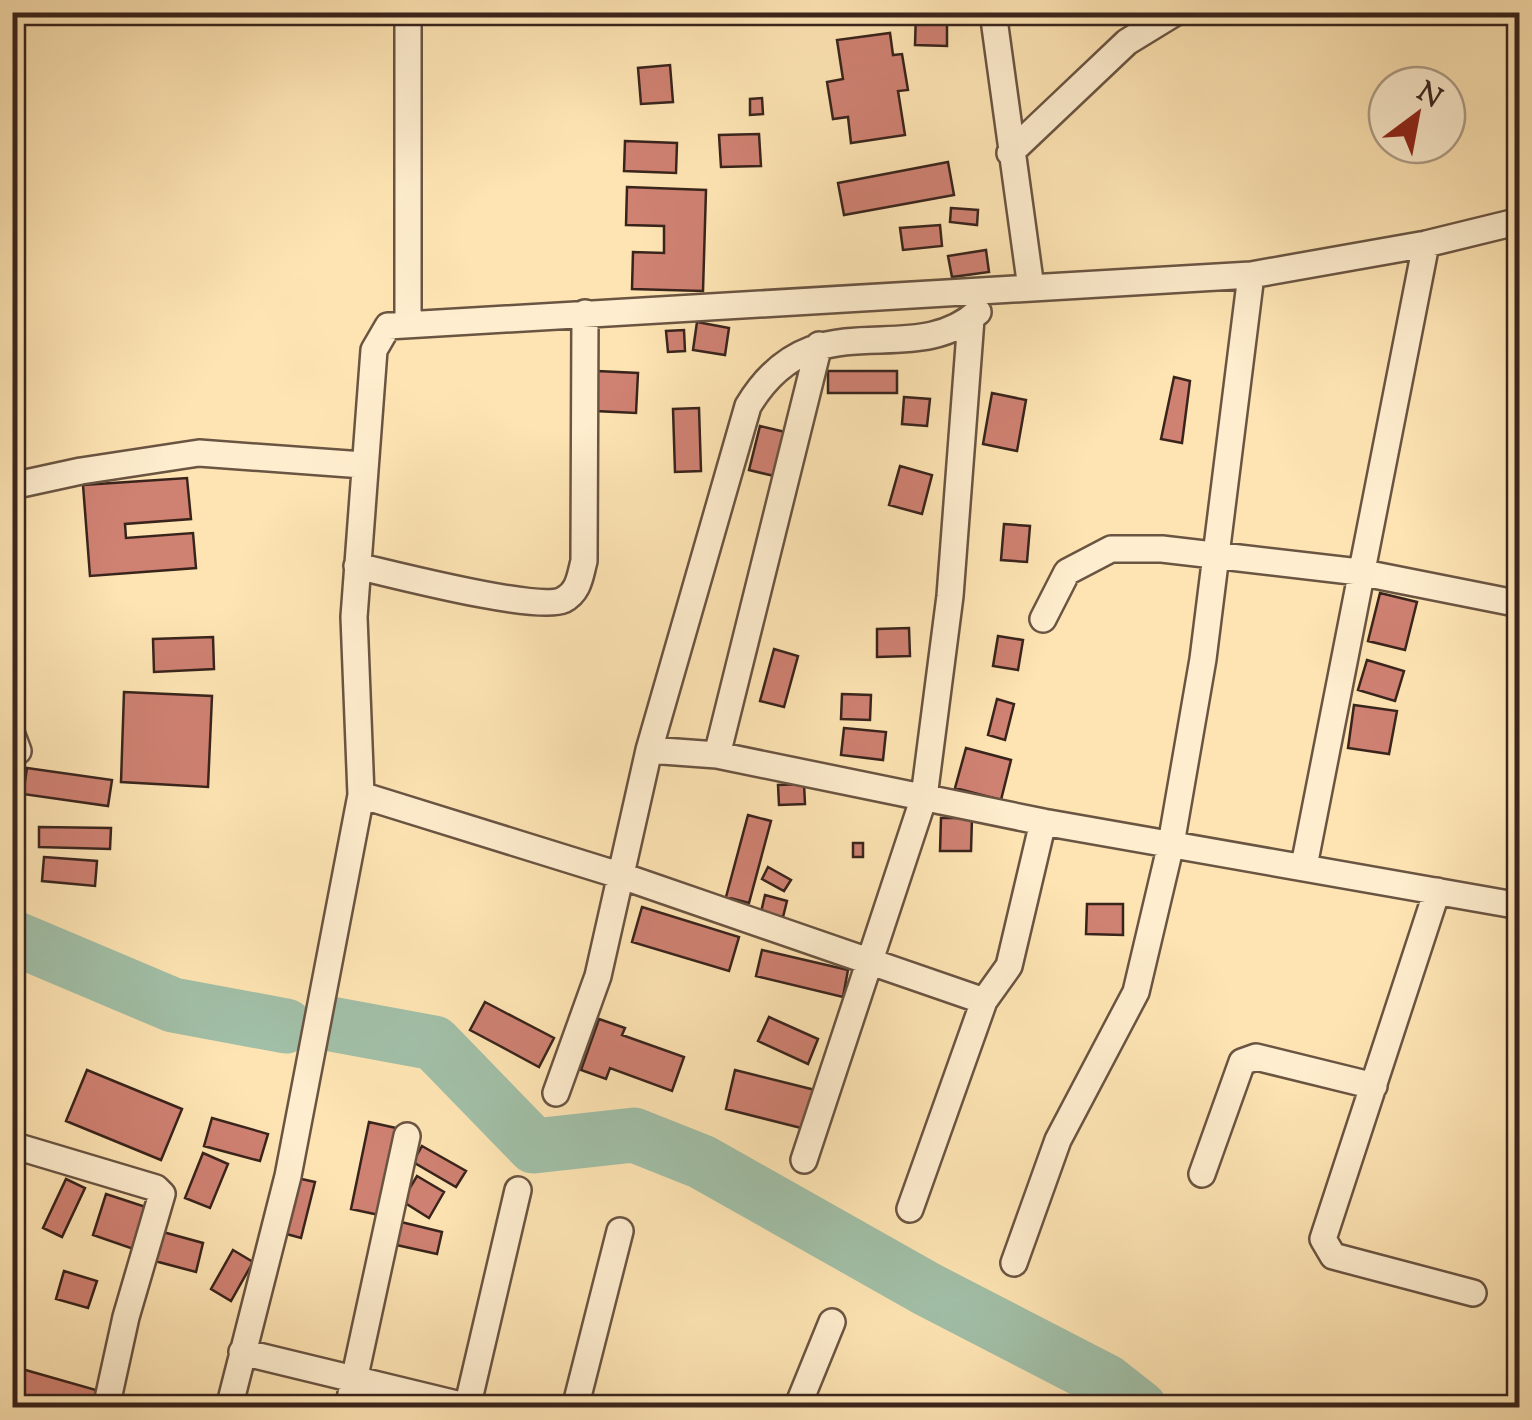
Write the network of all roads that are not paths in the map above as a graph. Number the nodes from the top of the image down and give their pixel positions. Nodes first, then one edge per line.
1 (408, 12) edge
2 (993, 12) edge
3 (1176, 12) edge
4 (1010, 152) junction
5 (1520, 221) edge
6 (1426, 244) junction
7 (1250, 275) junction
8 (1030, 288) junction
9 (1004, 290) junction
10 (585, 313) junction
11 (971, 319) junction
12 (408, 322) junction
13 (818, 345) junction
14 (363, 465) junction
15 (12, 486) edge
16 (1216, 555) junction
17 (356, 566) junction
18 (1359, 572) junction
19 (1520, 604) edge
20 (1043, 619) dead end
21 (649, 750) junction
22 (717, 755) junction
23 (361, 794) junction
24 (924, 798) junction
25 (1043, 822) junction
26 (1171, 844) junction
27 (1304, 866) junction
28 (622, 876) junction
29 (1438, 891) junction
30 (1520, 906) edge
31 (866, 964) junction
32 (984, 1002) junction
33 (1374, 1086) junction
34 (556, 1093) dead end
35 (406, 1136) dead end
36 (12, 1146) edge
37 (804, 1160) dead end
38 (1202, 1174) dead end
39 (518, 1190) dead end
40 (910, 1209) dead end
41 (620, 1231) dead end
42 (1014, 1263) dead end
43 (1473, 1293) dead end
44 (832, 1322) dead end
45 (242, 1352) junction
46 (354, 1379) junction
47 (469, 1407) edge
48 (106, 1408) edge
49 (229, 1408) edge
50 (348, 1408) edge
51 (574, 1408) edge
52 (797, 1408) edge

1 - 12 street
2 - 4 street
3 - 4 street
4 - 8 street
5 - 6 street
6 - 7 street
6 - 18 street
7 - 8 street
7 - 16 street
8 - 9 street
9 - 10 street
9 - 11 street
10 - 12 street
10 - 17 street
11 - 13 street
11 - 24 street
12 - 14 street
13 - 21 street
13 - 22 street
14 - 15 street
14 - 17 street
16 - 18 street
16 - 20 street
16 - 26 street
17 - 23 street
18 - 19 street
18 - 27 street
21 - 22 street
21 - 28 street
22 - 24 street
23 - 28 street
23 - 45 street
24 - 25 street
24 - 31 street
25 - 26 street
25 - 32 street
26 - 27 street
26 - 42 street
27 - 29 street
28 - 31 street
28 - 34 street
29 - 30 street
29 - 33 street
31 - 32 street
31 - 37 street
32 - 40 street
33 - 38 street
33 - 43 street
35 - 46 street
36 - 48 street
39 - 47 street
41 - 51 street
44 - 52 street
45 - 46 street
45 - 49 street
46 - 47 street
46 - 50 street

